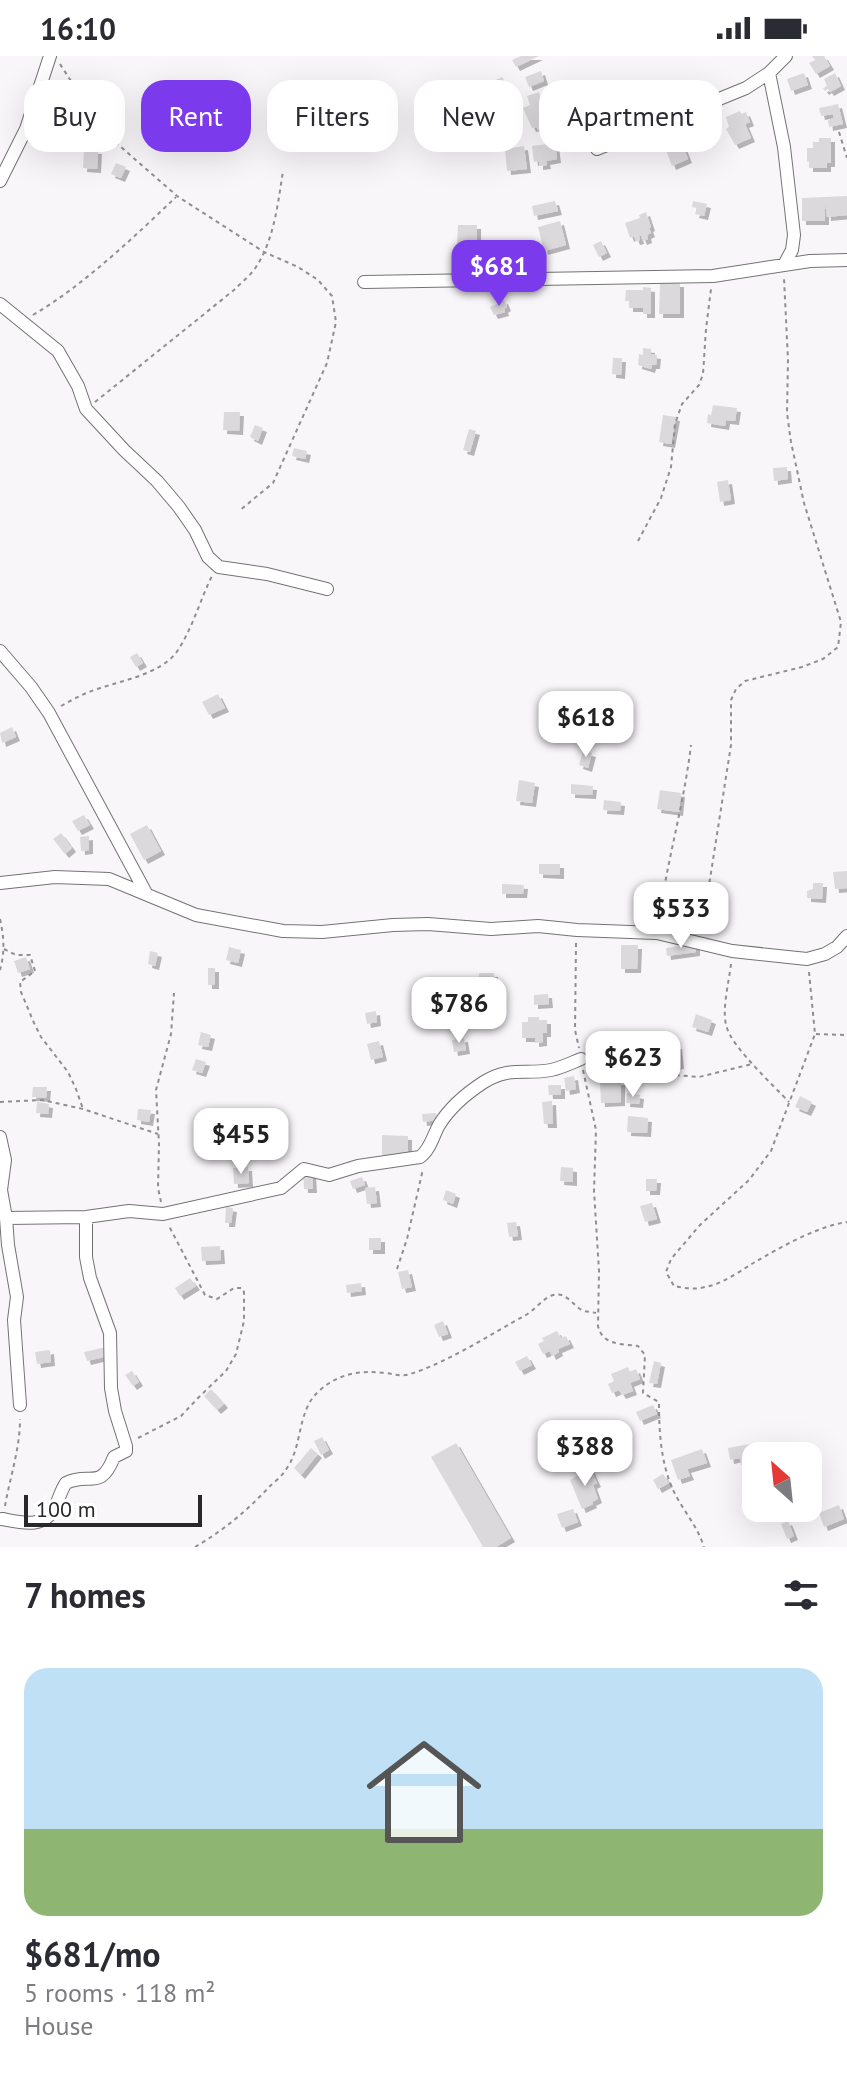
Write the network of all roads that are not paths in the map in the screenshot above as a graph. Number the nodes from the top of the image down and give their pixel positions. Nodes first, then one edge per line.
1 (52, 56) edge
2 (786, 56) edge
3 (769, 73) junction
4 (722, 99) edge
5 (0, 181) edge
6 (847, 260) edge
7 (784, 265) junction
8 (364, 282) dead end
9 (0, 304) edge
10 (327, 589) dead end
11 (0, 651) edge
12 (2, 882) edge
13 (146, 893) junction
14 (847, 936) edge
15 (581, 1059) road end
16 (0, 1137) edge
17 (86, 1217) junction
18 (6, 1218) junction
19 (4, 1246) edge
20 (14, 1320) junction
21 (0, 1325) edge
22 (20, 1405) road end
23 (2, 1519) road end

1 - 5 street
2 - 3 street
3 - 4 street
3 - 7 street
6 - 7 street
7 - 8 street
9 - 10 street
11 - 13 street
12 - 13 street
13 - 14 street
15 - 17 street
16 - 18 street
17 - 18 street
17 - 23 street
18 - 19 street
19 - 20 street
20 - 21 street
20 - 22 street

